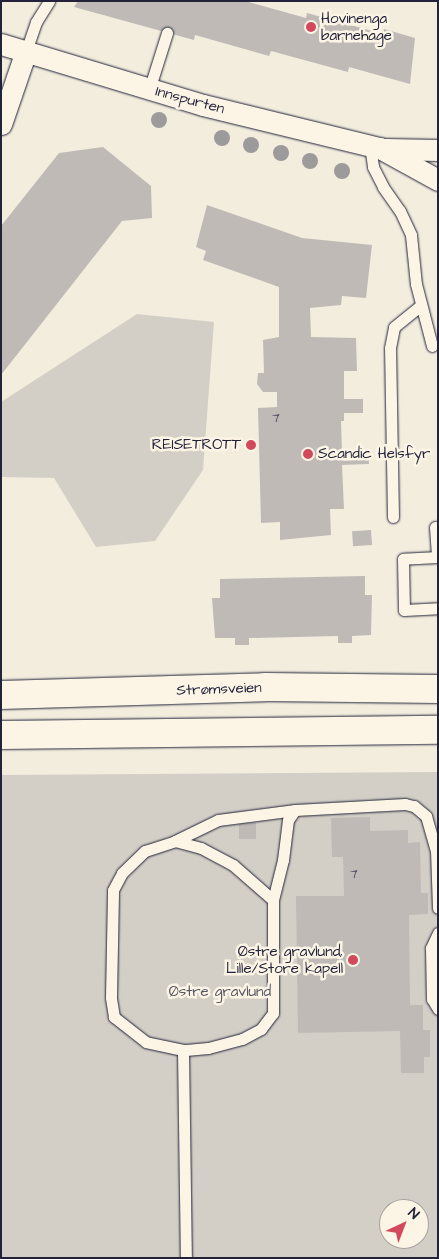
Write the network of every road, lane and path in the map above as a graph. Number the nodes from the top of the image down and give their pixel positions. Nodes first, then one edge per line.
1 (49, 1) edge
2 (167, 33) dead end
3 (1, 44) edge
4 (25, 54) junction
5 (150, 90) junction
6 (1, 124) edge
7 (375, 147) junction
8 (438, 150) edge
9 (438, 180) edge
10 (421, 305) junction
11 (432, 346) dead end
12 (393, 517) dead end
13 (435, 528) dead end
14 (437, 557) edge
15 (438, 608) edge
16 (438, 689) edge
17 (1, 695) edge
18 (438, 730) edge
19 (1, 735) edge
20 (295, 810) junction
21 (175, 842) junction
22 (273, 900) junction
23 (438, 908) edge
24 (438, 933) edge
25 (438, 1009) edge
26 (183, 1050) junction
27 (186, 1258) edge

1 - 4 lane
2 - 5 lane
3 - 4 street, Innspurten
4 - 5 street, Innspurten
4 - 6 street
5 - 7 street, Innspurten
7 - 8 street, Innspurten
7 - 9 street, Innspurten
7 - 10 lane
10 - 11 lane
10 - 12 lane
13 - 14 lane
14 - 15 lane
16 - 17 highway, Strømsveien
18 - 19 highway
20 - 21 lane
20 - 22 lane
20 - 23 lane
21 - 22 lane
21 - 26 lane
22 - 26 lane
24 - 25 lane
26 - 27 lane

